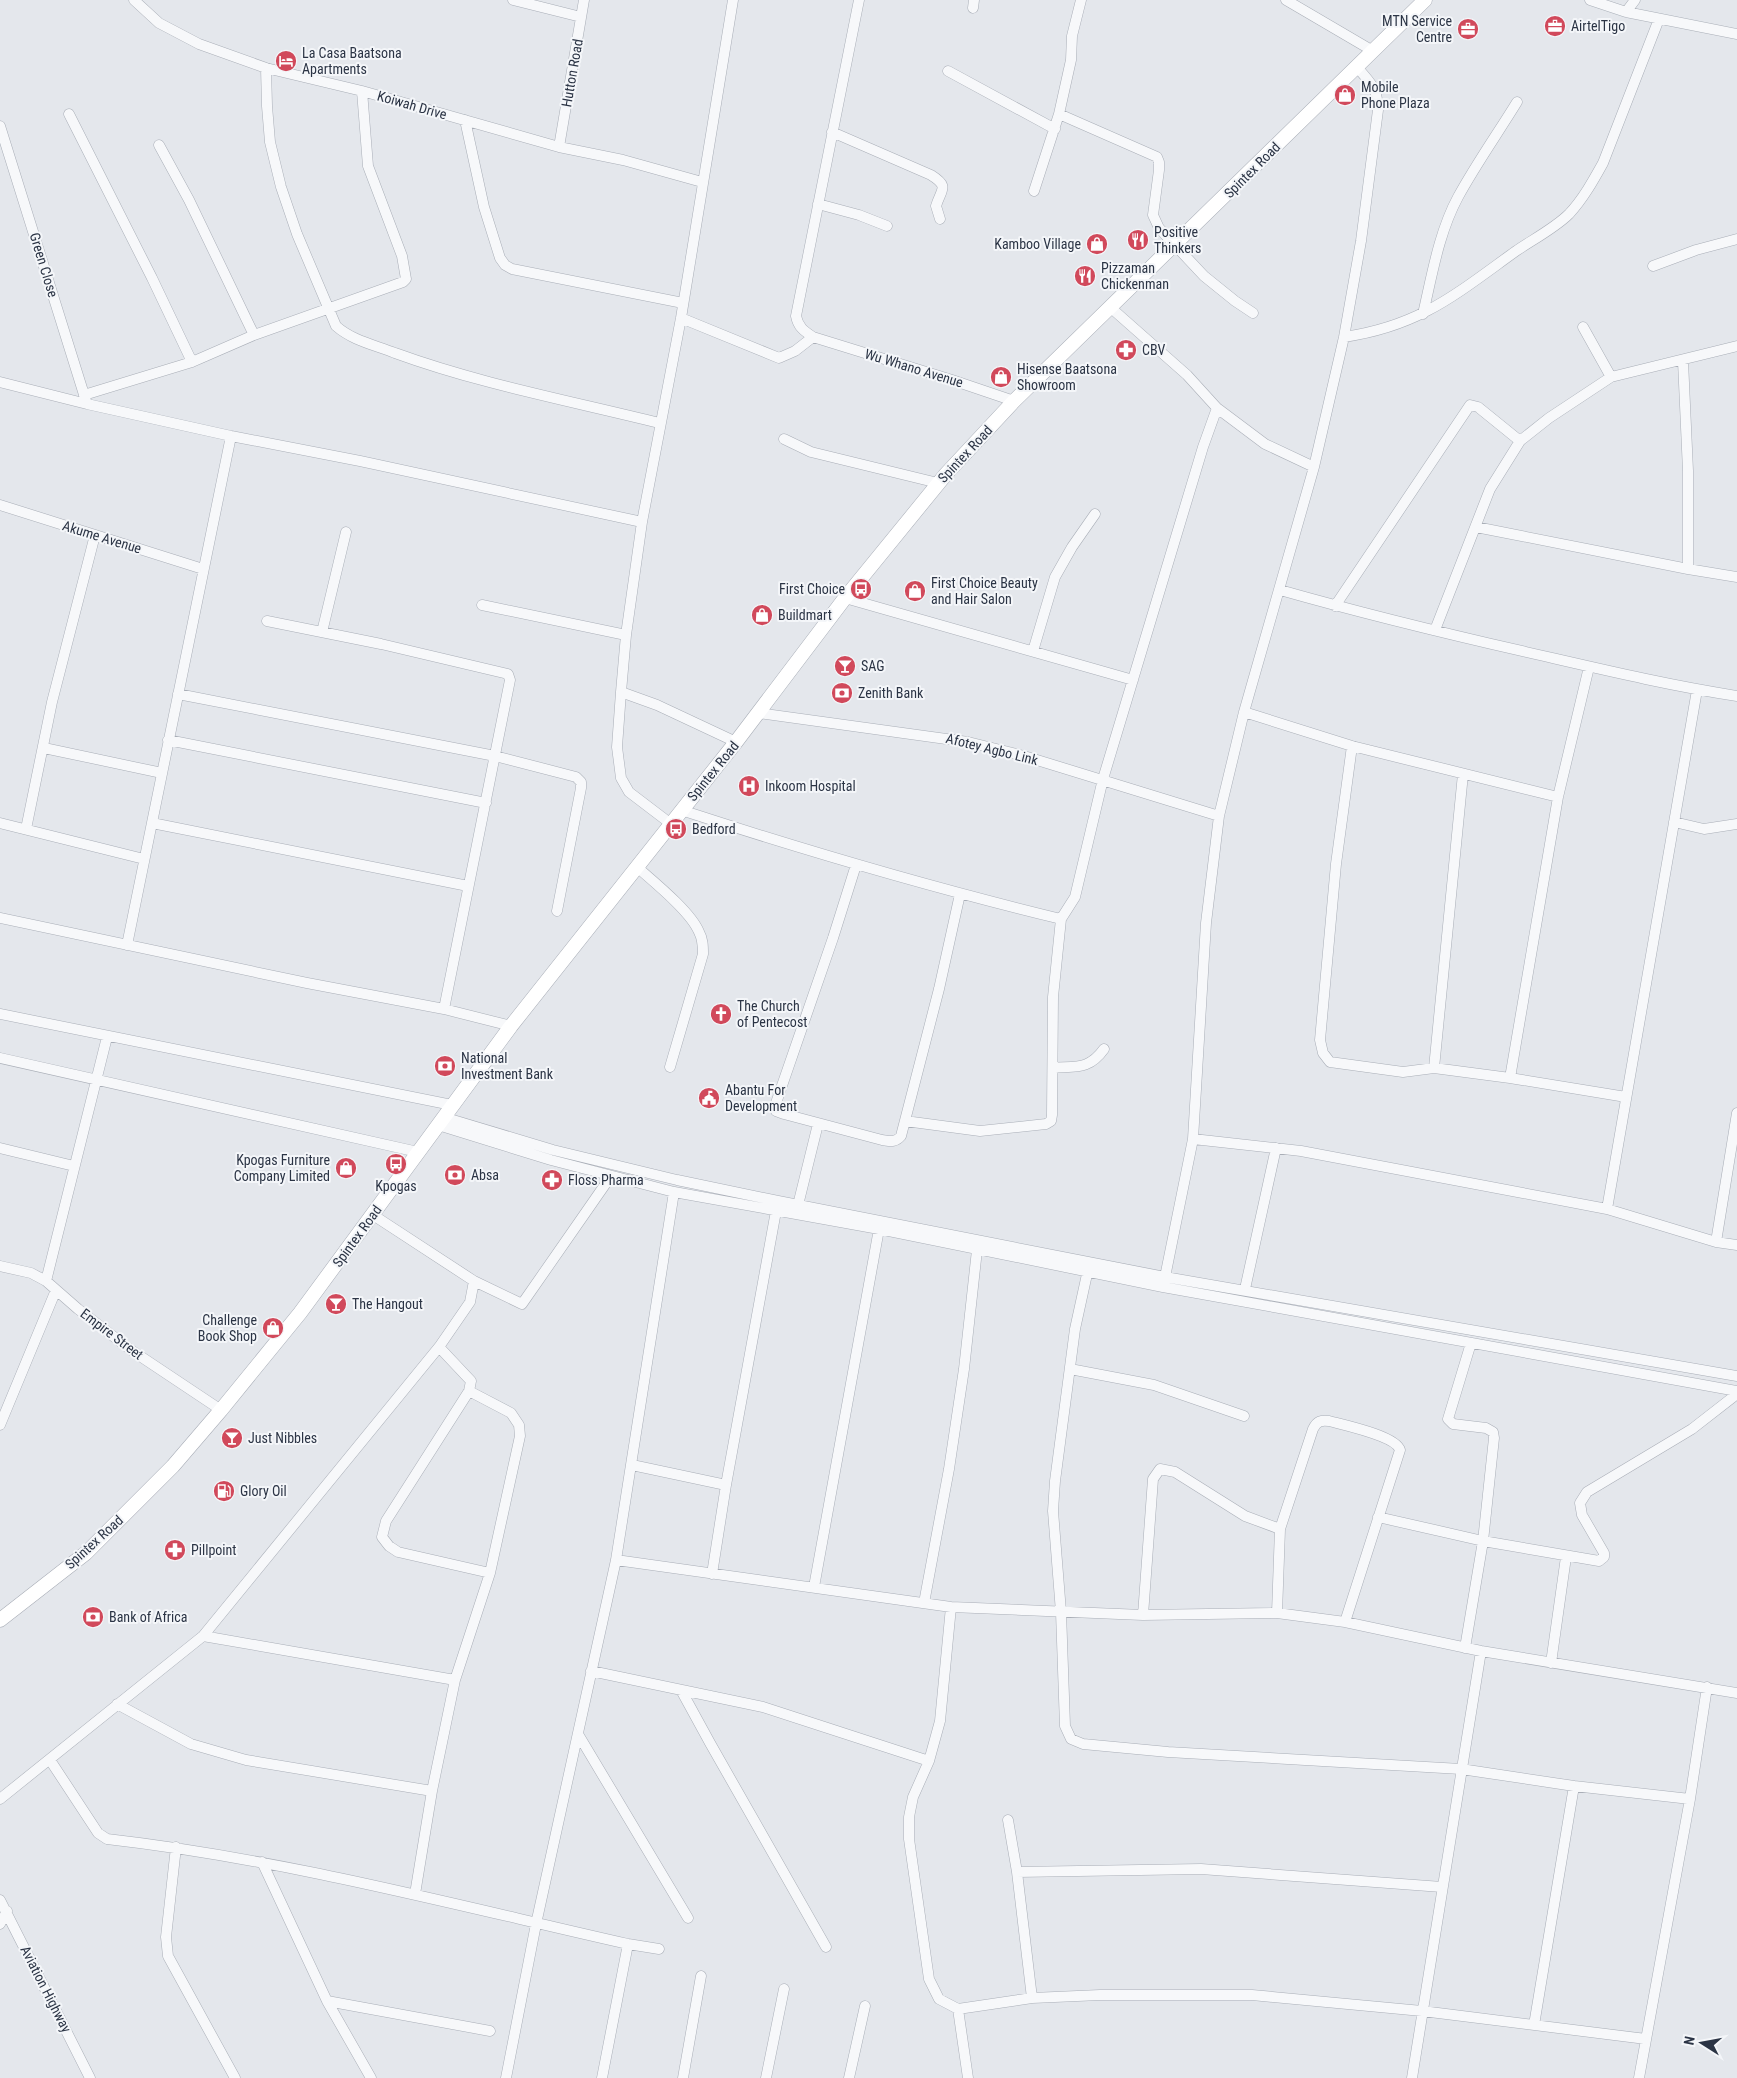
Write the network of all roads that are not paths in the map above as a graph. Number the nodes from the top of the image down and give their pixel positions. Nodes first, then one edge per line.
1 (134, 0) edge
2 (513, 0) edge
3 (584, 0) edge
4 (733, 0) edge
5 (859, 0) edge
6 (1081, 0) edge
7 (1286, 0) edge
8 (1425, 0) edge
9 (1590, 0) edge
10 (1635, 0) edge
11 (1626, 12) junction
12 (581, 18) junction
13 (1659, 19) junction
14 (1737, 34) edge
15 (1373, 51) junction
16 (1357, 67) junction
17 (266, 68) junction
18 (948, 72) dead end
19 (362, 91) junction
20 (1517, 102) dead end
21 (69, 114) dead end
22 (1059, 114) junction
23 (465, 120) junction
24 (0, 126) edge
25 (1055, 129) junction
26 (832, 132) junction
27 (159, 145) dead end
28 (559, 147) junction
29 (702, 182) junction
30 (1034, 192) dead end
31 (818, 204) junction
32 (940, 218) dead end
33 (887, 226) dead end
34 (1737, 239) edge
35 (1175, 245) junction
36 (1653, 266) dead end
37 (683, 303) junction
38 (1110, 307) junction
39 (328, 308) junction
40 (1253, 313) dead end
41 (1423, 314) junction
42 (681, 318) junction
43 (1583, 327) dead end
44 (254, 335) junction
45 (813, 337) junction
46 (1344, 337) junction
47 (1737, 346) edge
48 (1683, 361) junction
49 (192, 362) junction
50 (1611, 377) junction
51 (0, 382) edge
52 (85, 400) junction
53 (1014, 401) junction
54 (1217, 408) junction
55 (659, 424) junction
56 (232, 436) junction
57 (784, 438) dead end
58 (1520, 441) junction
59 (1314, 467) junction
60 (938, 483) junction
61 (0, 505) edge
62 (1095, 514) dead end
63 (642, 522) junction
64 (1476, 526) junction
65 (346, 532) dead end
66 (95, 535) junction
67 (203, 569) junction
68 (1688, 569) junction
69 (1737, 577) edge
70 (1280, 590) junction
71 (845, 598) junction
72 (482, 605) dead end
73 (1335, 606) junction
74 (267, 621) dead end
75 (1435, 630) junction
76 (322, 632) junction
77 (626, 635) junction
78 (1033, 652) junction
79 (1589, 666) junction
80 (1133, 680) junction
81 (1697, 690) junction
82 (621, 692) junction
83 (178, 694) junction
84 (1737, 696) edge
85 (1244, 712) junction
86 (758, 713) junction
87 (168, 740) junction
88 (736, 742) junction
89 (1352, 746) junction
90 (44, 748) junction
91 (495, 756) junction
92 (162, 773) junction
93 (1463, 774) junction
94 (1103, 780) junction
95 (1558, 797) junction
96 (486, 803) junction
97 (681, 810) junction
98 (1219, 816) junction
99 (1674, 822) junction
100 (0, 823) edge
101 (152, 823) junction
102 (671, 824) junction
103 (1737, 824) edge
104 (26, 829) junction
105 (144, 859) junction
106 (856, 865) junction
107 (637, 867) junction
108 (468, 886) junction
109 (960, 894) junction
110 (557, 911) dead end
111 (0, 918) edge
112 (1061, 919) junction
113 (127, 945) junction
114 (444, 1010) junction
115 (0, 1014) edge
116 (511, 1026) junction
117 (107, 1037) junction
118 (1104, 1049) dead end
119 (0, 1058) edge
120 (670, 1067) dead end
121 (1053, 1068) junction
122 (1434, 1068) junction
123 (1510, 1078) junction
124 (96, 1080) junction
125 (1626, 1098) junction
126 (452, 1105) junction
127 (1737, 1113) edge
128 (440, 1121) junction
129 (904, 1121) junction
130 (818, 1124) junction
131 (1193, 1139) junction
132 (0, 1148) edge
133 (1276, 1148) junction
134 (418, 1152) junction
135 (74, 1166) junction
136 (611, 1176) junction
137 (674, 1192) junction
138 (798, 1205) junction
139 (1607, 1209) junction
140 (776, 1211) junction
141 (373, 1214) junction
142 (879, 1229) junction
143 (1716, 1242) junction
144 (1737, 1245) edge
145 (977, 1250) junction
146 (0, 1266) edge
147 (1089, 1266) junction
148 (46, 1281) junction
149 (474, 1281) junction
150 (1164, 1282) junction
151 (1245, 1289) junction
152 (56, 1290) junction
153 (1471, 1343) junction
154 (439, 1347) junction
155 (1070, 1369) junction
156 (1737, 1376) edge
157 (469, 1391) junction
158 (1737, 1393) edge
159 (221, 1410) junction
160 (1244, 1416) dead end
161 (0, 1425) edge
162 (632, 1465) junction
163 (726, 1485) junction
164 (1378, 1517) junction
165 (1280, 1529) junction
166 (1483, 1541) junction
167 (1566, 1557) junction
168 (616, 1560) junction
169 (490, 1573) junction
170 (712, 1574) junction
171 (814, 1587) junction
172 (924, 1603) junction
173 (951, 1607) junction
174 (1062, 1612) junction
175 (1276, 1613) junction
176 (1143, 1615) junction
177 (0, 1620) edge
178 (1345, 1622) junction
179 (203, 1636) junction
180 (1465, 1648) junction
181 (1480, 1651) junction
182 (1551, 1663) junction
183 (591, 1671) junction
184 (455, 1680) junction
185 (1707, 1687) junction
186 (681, 1690) junction
187 (1737, 1693) edge
188 (117, 1704) junction
189 (578, 1734) junction
190 (50, 1760) junction
191 (929, 1761) junction
192 (1462, 1769) junction
193 (1574, 1786) junction
194 (432, 1791) junction
195 (0, 1799) edge
196 (1690, 1799) junction
197 (1008, 1820) dead end
198 (176, 1847) junction
199 (262, 1862) junction
200 (1017, 1872) junction
201 (1442, 1887) junction
202 (415, 1894) junction
203 (0, 1900) edge
204 (7, 1911) junction
205 (688, 1918) dead end
206 (0, 1924) edge
207 (536, 1924) junction
208 (628, 1944) junction
209 (826, 1947) dead end
210 (659, 1949) dead end
211 (701, 1976) dead end
212 (784, 1989) dead end
213 (1032, 1998) junction
214 (327, 2001) junction
215 (865, 2006) dead end
216 (958, 2009) junction
217 (1422, 2010) junction
218 (1534, 2025) junction
219 (490, 2031) dead end
220 (1646, 2039) junction
221 (90, 2078) edge
222 (235, 2078) edge
223 (371, 2078) edge
224 (506, 2078) edge
225 (602, 2078) edge
226 (682, 2078) edge
227 (766, 2078) edge
228 (849, 2078) edge
229 (968, 2078) edge
230 (1412, 2078) edge
231 (1640, 2078) edge

1 - 17 street, Koiwah Drive
2 - 12 street
3 - 12 street, Hutton Road
4 - 29 street
5 - 26 street
6 - 22 street
7 - 15 street
8 - 15 main road, Spintex Road
9 - 11 street
10 - 11 street
11 - 13 street
12 - 28 street, Hutton Road
13 - 14 street
13 - 41 street
15 - 16 main road, Spintex Road
16 - 35 main road, Spintex Road
16 - 46 street
17 - 19 street, Koiwah Drive
17 - 39 street
18 - 25 street
19 - 23 street, Koiwah Drive
19 - 39 street
20 - 41 street
21 - 49 street
22 - 25 street
22 - 35 street
23 - 28 street, Koiwah Drive
23 - 37 street
24 - 52 street, Green Close
25 - 30 street
26 - 31 street
26 - 32 street
27 - 44 street
28 - 29 street, Koiwah Drive
29 - 37 street
31 - 33 street
31 - 45 street
34 - 36 street
35 - 38 main road, Spintex Road
35 - 40 street
37 - 42 street
38 - 53 main road, Spintex Road
38 - 54 street
39 - 44 street
39 - 55 street
41 - 46 street
42 - 45 street
42 - 55 street
43 - 50 street
44 - 49 street
45 - 53 street, Wu Whano Avenue
46 - 59 street
47 - 48 street
48 - 50 street
48 - 68 street
49 - 52 street
50 - 58 street
51 - 52 street
52 - 56 street
53 - 60 main road, Spintex Road
54 - 59 street
54 - 80 street
55 - 63 street
56 - 63 street
56 - 67 street
57 - 60 street
58 - 64 street
58 - 73 street
59 - 70 street
60 - 71 main road, Spintex Road
61 - 66 street, Akume Avenue
62 - 78 street
63 - 77 street
64 - 68 street
64 - 75 street
65 - 76 street
66 - 67 street, Akume Avenue
66 - 90 street
67 - 83 street
68 - 69 street
70 - 73 street
70 - 85 street
71 - 78 street
71 - 86 main road, Spintex Road
72 - 77 street
73 - 75 street
74 - 76 street
75 - 79 street
76 - 91 street
77 - 82 street
78 - 80 street
79 - 81 street
79 - 95 street
80 - 94 street
81 - 84 street
81 - 99 street
82 - 88 street
82 - 102 street
83 - 87 street
83 - 91 street
85 - 89 street
85 - 98 street
86 - 88 main road, Spintex Road
86 - 94 street, Afotey Agbo Link
87 - 92 street
87 - 96 street
88 - 97 main road, Spintex Road
89 - 93 street
89 - 122 street
90 - 92 street
90 - 104 street
91 - 96 street
91 - 110 street
92 - 101 street
93 - 95 street
93 - 122 street
94 - 98 street, Afotey Agbo Link
94 - 112 street
95 - 123 street
96 - 108 street
97 - 102 main road, Spintex Road
97 - 106 street
98 - 131 street
99 - 103 street
99 - 125 street
100 - 104 street
101 - 105 street
101 - 108 street
102 - 107 main road, Spintex Road
104 - 105 street
105 - 113 street
106 - 109 street
106 - 130 street
107 - 116 main road, Spintex Road
107 - 120 street
108 - 114 street
109 - 112 street
109 - 129 street
111 - 113 street
112 - 121 street
113 - 114 street
114 - 116 street
115 - 117 street
116 - 126 main road, Spintex Road
117 - 124 street
117 - 126 street
118 - 121 street
119 - 124 street
121 - 129 street
122 - 123 street
123 - 125 street
124 - 134 street
124 - 135 street
125 - 139 street
126 - 128 main road, Spintex Road
127 - 143 street
128 - 134 main road, Spintex Road
128 - 136 street
128 - 138 street
129 - 130 street
130 - 138 street
131 - 133 street
131 - 150 street
132 - 135 street
133 - 139 street
133 - 151 street
134 - 141 main road, Spintex Road
135 - 148 street
136 - 137 street
136 - 149 street
137 - 140 street
137 - 162 street
138 - 147 street
139 - 143 street
140 - 142 street
140 - 163 street
141 - 149 street
141 - 159 main road, Spintex Road
142 - 145 street
142 - 171 street
143 - 144 street
145 - 147 street
145 - 172 street
146 - 148 street, Empire Street
147 - 150 street
147 - 155 street
148 - 152 street, Empire Street
149 - 154 street
150 - 151 street
150 - 153 street
151 - 156 street
152 - 159 street, Empire Street
152 - 161 street
153 - 158 street
153 - 166 street
154 - 157 street
154 - 179 street
155 - 160 street
155 - 174 street
157 - 169 street
157 - 169 street
158 - 167 street
159 - 177 main road, Spintex Road
162 - 163 street
162 - 168 street
163 - 170 street
164 - 165 street
164 - 166 street
164 - 178 street
165 - 175 street
165 - 176 street
166 - 167 street
166 - 180 street
167 - 182 street
168 - 170 street
168 - 183 street
169 - 184 street
170 - 171 street
171 - 172 street
172 - 173 street
173 - 174 street
173 - 191 street
174 - 176 street
174 - 192 street
175 - 176 street
175 - 178 street
178 - 180 street
179 - 184 street
179 - 188 street
180 - 181 street
181 - 182 street
181 - 192 street
182 - 185 street
183 - 186 street
183 - 189 street
184 - 194 street
185 - 187 street
185 - 196 street
186 - 191 street
186 - 209 street
188 - 190 street
188 - 194 street
189 - 205 street
189 - 207 street
190 - 195 street
190 - 198 street
191 - 216 street
192 - 193 street
192 - 201 street
193 - 196 street
193 - 218 street
194 - 202 street
196 - 220 street
197 - 200 street
198 - 199 street
198 - 222 street
199 - 202 street
199 - 214 street
200 - 201 street
200 - 213 street
201 - 217 street
202 - 207 street
203 - 204 street, Aviation Highway
204 - 206 street
204 - 221 street, Aviation Highway
207 - 208 street
207 - 224 street
208 - 210 street
208 - 225 street
211 - 226 street
212 - 227 street
213 - 216 street
213 - 217 street
214 - 219 street
214 - 223 street
215 - 228 street
216 - 229 street
217 - 218 street
217 - 230 street
218 - 220 street
220 - 231 street

